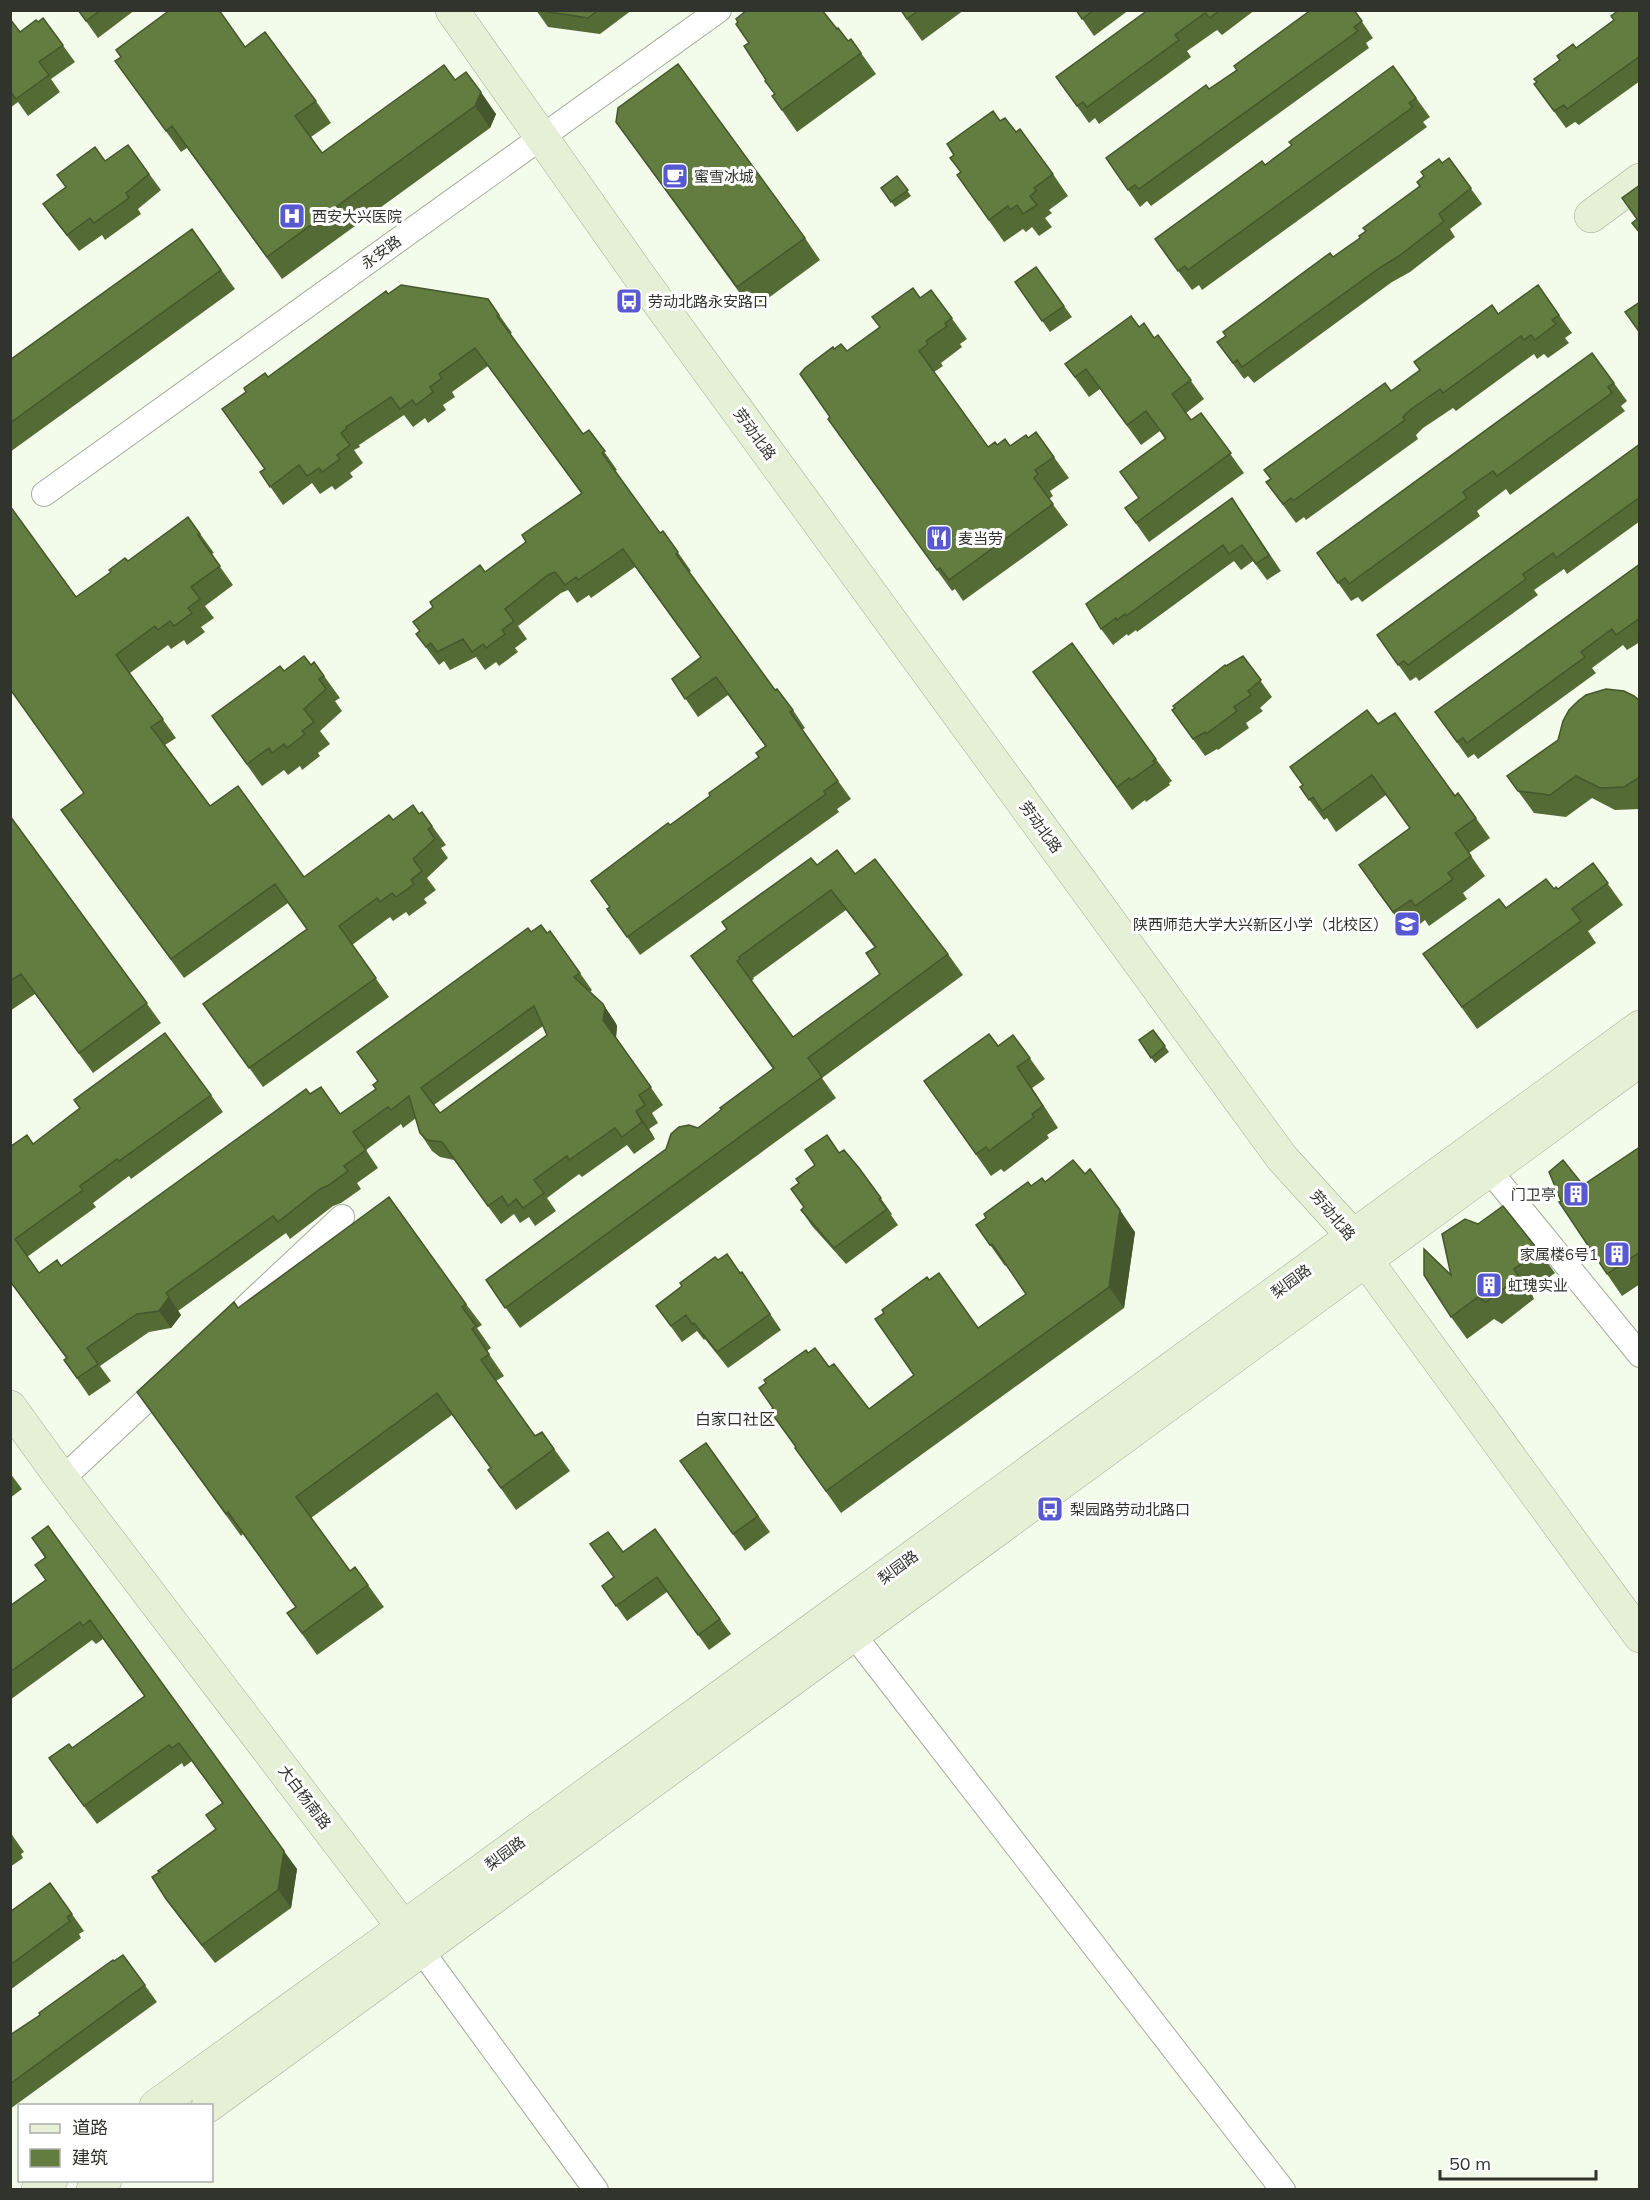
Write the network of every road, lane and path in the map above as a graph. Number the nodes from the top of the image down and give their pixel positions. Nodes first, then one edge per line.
1 (452, 10) edge
2 (719, 10) edge
3 (542, 138) junction
4 (1640, 180) edge
5 (1591, 216) dead end
6 (44, 494) dead end
7 (1640, 1027) edge
8 (1640, 1060) edge
9 (1490, 1170) junction
10 (342, 1217) dead end
11 (1359, 1247) junction
12 (228, 1323) edge
13 (1640, 1355) edge
14 (184, 1364) edge
15 (10, 1407) edge
16 (62, 1479) junction
17 (853, 1634) junction
18 (1640, 1636) edge
19 (413, 1938) junction
20 (159, 2104) edge
21 (210, 2104) edge
22 (596, 2190) edge
23 (1283, 2190) edge

1 - 3 main road, 劳动北路
2 - 3 street, 永安路
3 - 6 street, 永安路
3 - 11 main road, 劳动北路
4 - 5 main road
7 - 11 main road, 梨园路
8 - 9 main road, 梨园路
9 - 11 main road, 梨园路
9 - 13 street
10 - 12 street
11 - 17 main road, 梨园路
11 - 18 main road, 劳动北路
11 - 19 main road, 梨园路
14 - 16 street
15 - 16 main road, 大白杨南路
16 - 19 main road, 大白杨南路
17 - 19 main road, 梨园路
17 - 23 street
19 - 20 main road, 梨园路
19 - 21 main road, 梨园路
19 - 22 street, 大白杨南路

